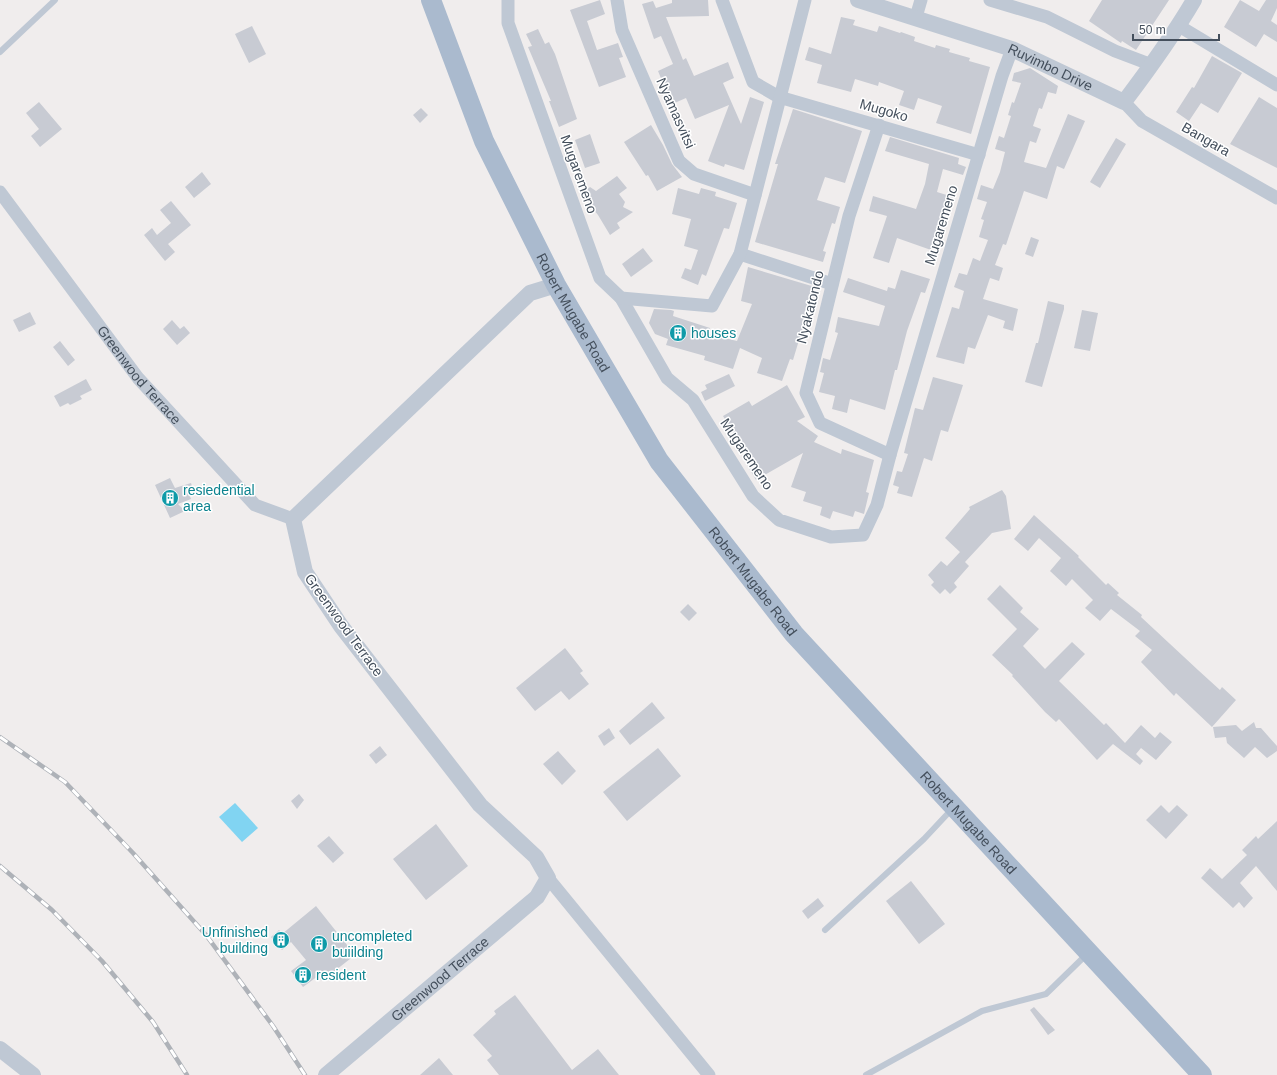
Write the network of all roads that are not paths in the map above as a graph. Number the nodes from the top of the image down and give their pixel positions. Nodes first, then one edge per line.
1 (55, 0) edge
2 (431, 0) edge
3 (508, 0) edge
4 (617, 0) edge
5 (722, 0) edge
6 (804, 0) edge
7 (858, 0) edge
8 (921, 0) edge
9 (990, 0) edge
10 (1194, 0) edge
11 (916, 17) junction
12 (1179, 26) junction
13 (1012, 49) junction
14 (0, 52) edge
15 (1152, 65) junction
16 (1277, 85) edge
17 (779, 97) junction
18 (1124, 102) junction
19 (879, 125) junction
20 (979, 155) junction
21 (0, 192) edge
22 (755, 195) junction
23 (1277, 198) edge
24 (740, 254) junction
25 (832, 284) junction
26 (556, 285) junction
27 (622, 298) junction
28 (890, 455) junction
29 (293, 518) junction
30 (954, 807) junction
31 (548, 878) junction
32 (825, 930) dead end
33 (1088, 953) junction
34 (0, 1049) edge
35 (33, 1075) edge
36 (326, 1075) edge
37 (709, 1075) edge
38 (866, 1075) edge
39 (1202, 1075) edge

1 - 14 lane
2 - 26 main road, Robert Mugabe Road
3 - 27 street, Mugaremeno
4 - 22 street, Nyamasvitsi
5 - 17 street, Mugoko
6 - 17 street
7 - 11 street, Ruvimbo Drive
8 - 11 street
9 - 15 street
10 - 12 street
11 - 13 street, Ruvimbo Drive
12 - 15 street
12 - 16 street
13 - 18 street, Ruvimbo Drive
13 - 20 street, Mugaremeno
15 - 18 street
17 - 19 street, Mugoko
17 - 22 street
18 - 23 street, Bangara
19 - 20 street, Mugoko
19 - 25 street, Nyakatondo
20 - 28 street, Mugaremeno
21 - 29 street, Greenwood Terrace
22 - 24 street
24 - 25 street
24 - 27 street
25 - 28 street, Nyakatondo
26 - 29 street
26 - 30 main road, Robert Mugabe Road
27 - 28 street, Mugaremeno
29 - 31 street, Greenwood Terrace
30 - 32 lane
30 - 33 main road, Robert Mugabe Road
31 - 36 street, Greenwood Terrace
31 - 37 street, Greenwood Terrace
33 - 38 lane
33 - 39 main road, Robert Mugabe Road
34 - 35 street

